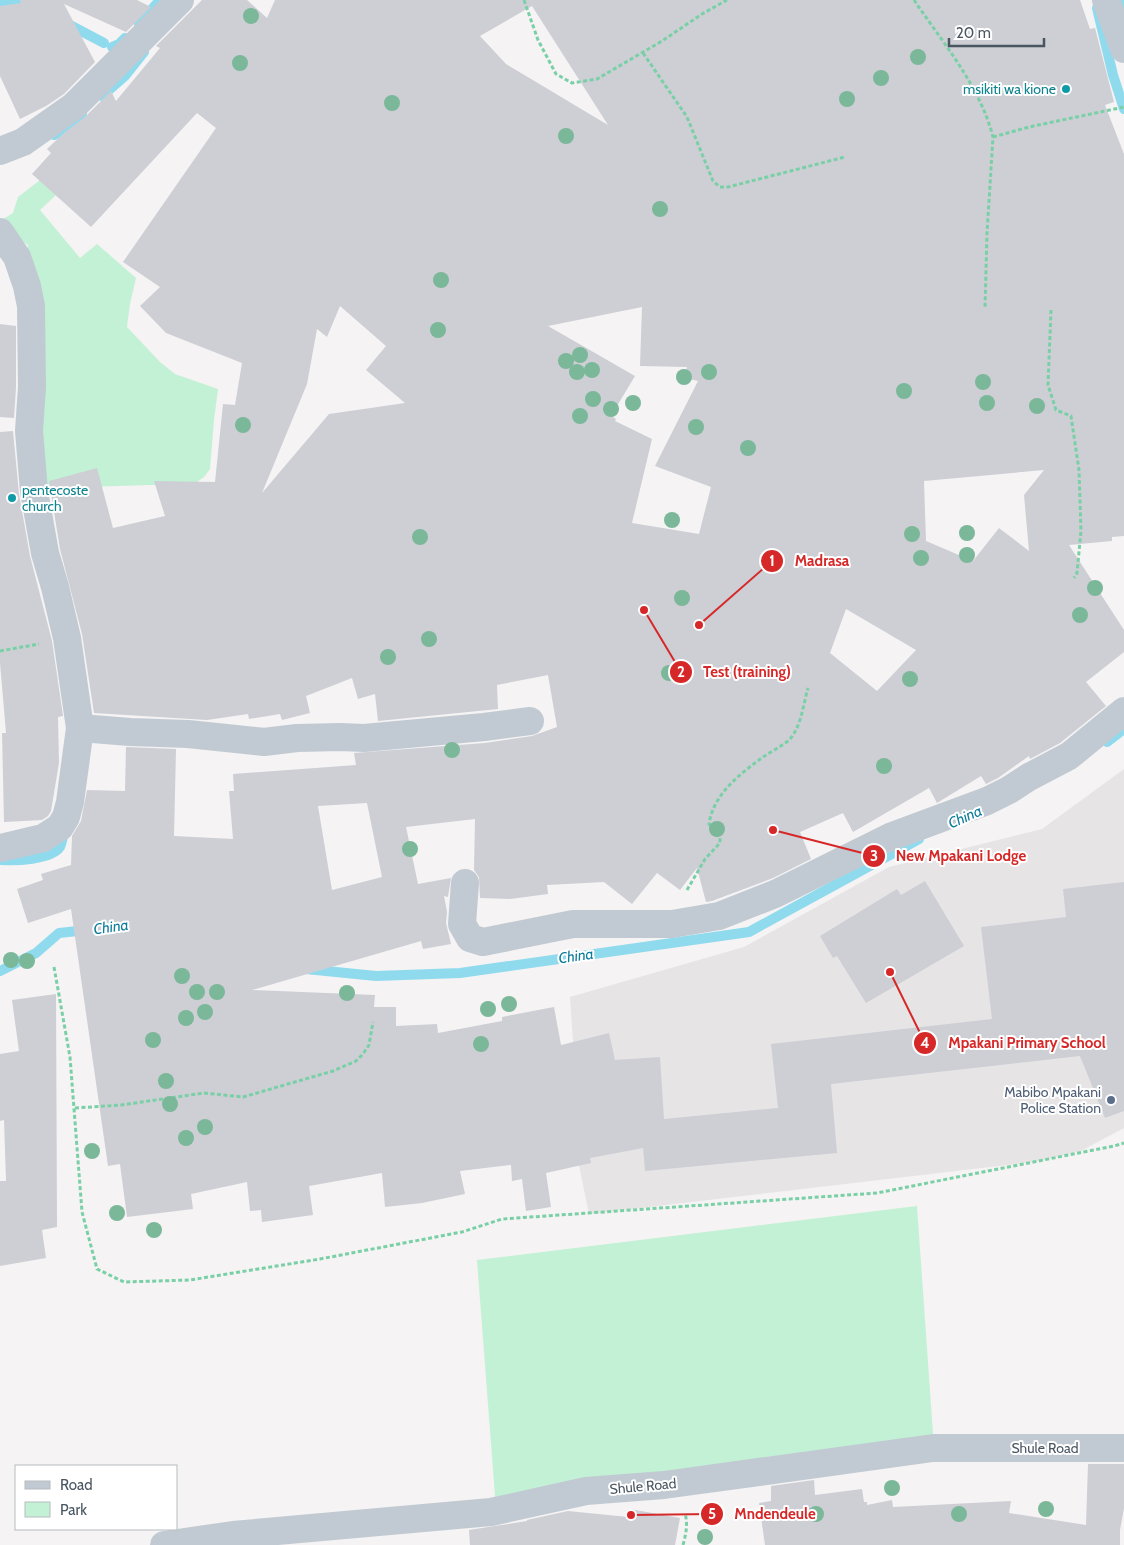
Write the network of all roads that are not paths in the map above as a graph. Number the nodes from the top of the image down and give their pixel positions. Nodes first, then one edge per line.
1 (180, 0) edge
2 (1106, 0) edge
3 (1124, 50) edge
4 (0, 150) edge
5 (0, 232) edge
6 (1124, 711) edge
7 (530, 721) dead end
8 (80, 728) junction
9 (0, 848) edge
10 (465, 883) dead end
11 (1124, 1448) edge
12 (164, 1545) edge

1 - 4 street
2 - 3 street
5 - 8 street
6 - 10 street
7 - 8 street
8 - 9 street
11 - 12 street, Shule Road

